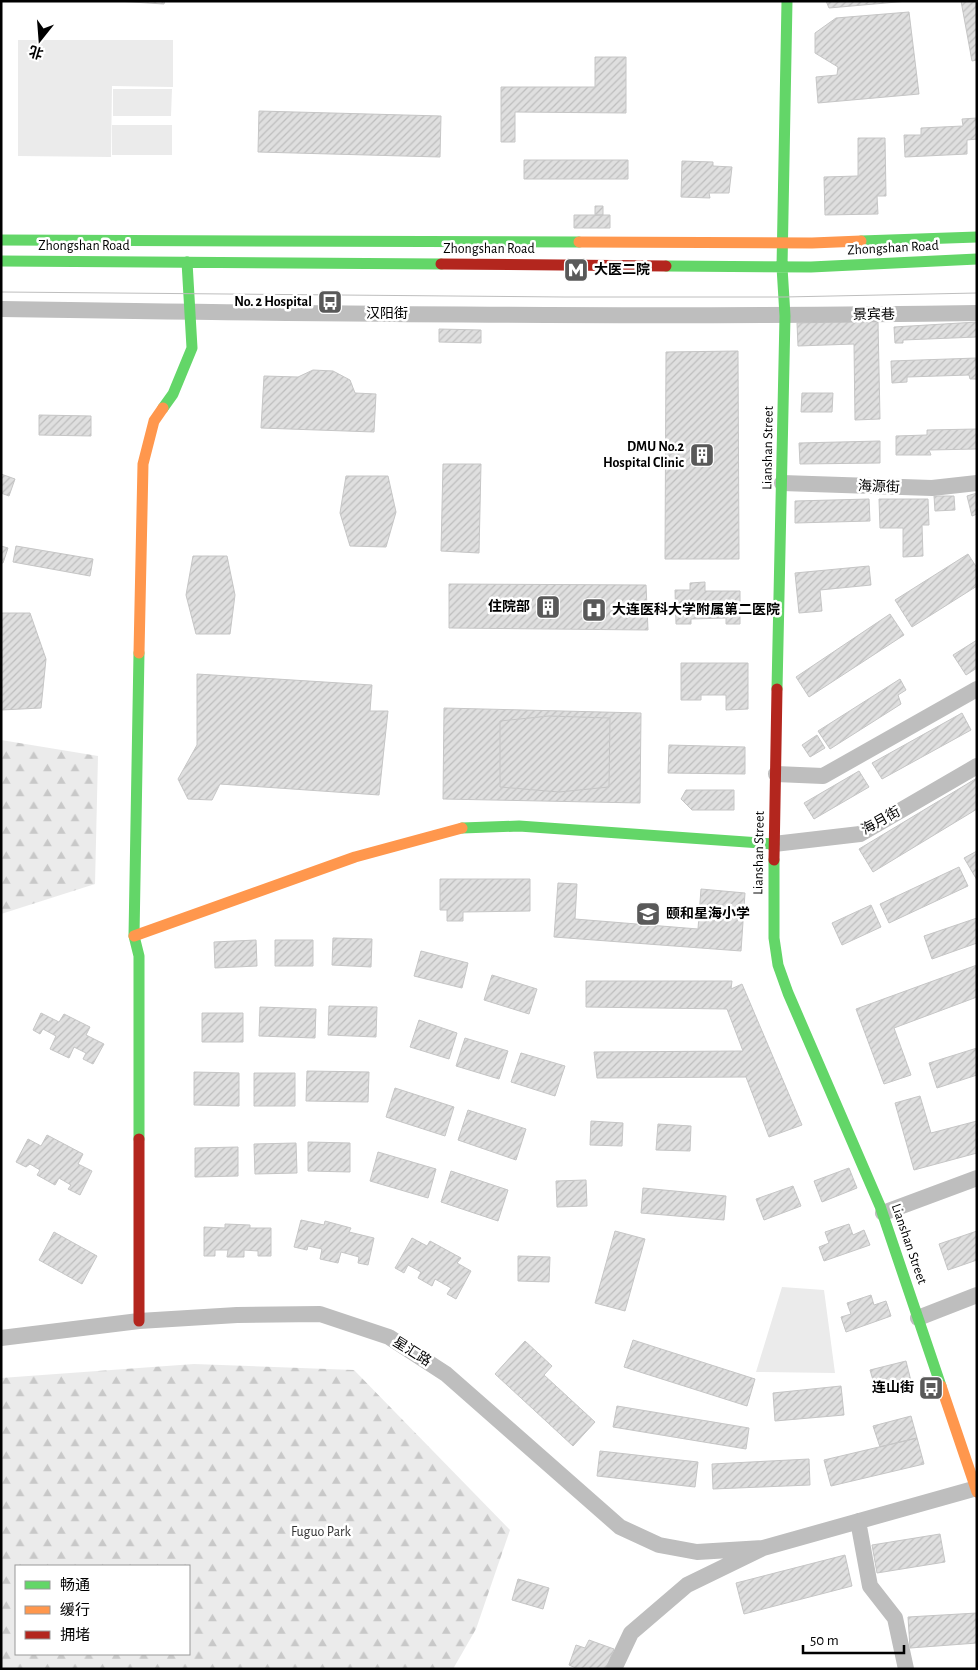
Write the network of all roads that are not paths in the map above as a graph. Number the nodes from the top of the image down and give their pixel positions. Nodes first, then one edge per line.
1 (787, 1) edge
2 (772, 177) dead end
3 (977, 237) edge
4 (1, 240) edge
5 (777, 243) junction
6 (977, 259) edge
7 (1, 261) edge
8 (187, 262) junction
9 (782, 267) junction
10 (1, 309) edge
11 (189, 312) junction
12 (977, 313) edge
13 (778, 316) junction
14 (782, 483) junction
15 (977, 483) edge
16 (977, 689) edge
17 (977, 766) edge
18 (776, 774) junction
19 (774, 844) junction
20 (134, 936) junction
21 (977, 1178) edge
22 (883, 1214) junction
23 (977, 1295) edge
24 (918, 1318) junction
25 (140, 1321) junction
26 (1, 1338) edge
27 (976, 1489) edge
28 (858, 1521) junction
29 (763, 1548) junction
30 (614, 1669) edge
31 (906, 1669) edge

1 - 5 main road, Lianshan Street
2 - 5 main road, Lianshan Street
3 - 5 main road, Zhongshan Road
4 - 5 main road, Zhongshan Road
5 - 9 main road, Lianshan Street
6 - 9 main road, Zhongshan Road
7 - 8 main road, Zhongshan Road
8 - 9 main road, Zhongshan Road
8 - 11 main road
9 - 13 main road, Lianshan Street
10 - 11 street, 汉阳街
11 - 13 street, 汉阳街
11 - 20 main road
12 - 13 street, 景宾巷
13 - 14 main road, Lianshan Street
14 - 15 street, 海源街
14 - 18 main road, Lianshan Street
16 - 18 street
17 - 19 street, 海月街
18 - 19 main road, Lianshan Street
19 - 20 main road
19 - 22 main road, Lianshan Street
20 - 25 main road
21 - 22 street
22 - 24 main road, Lianshan Street
23 - 24 street
24 - 27 main road, Lianshan Street
25 - 26 street, 星汇路
25 - 29 street, 星汇路
27 - 28 street
28 - 29 street
28 - 31 street
29 - 30 street

